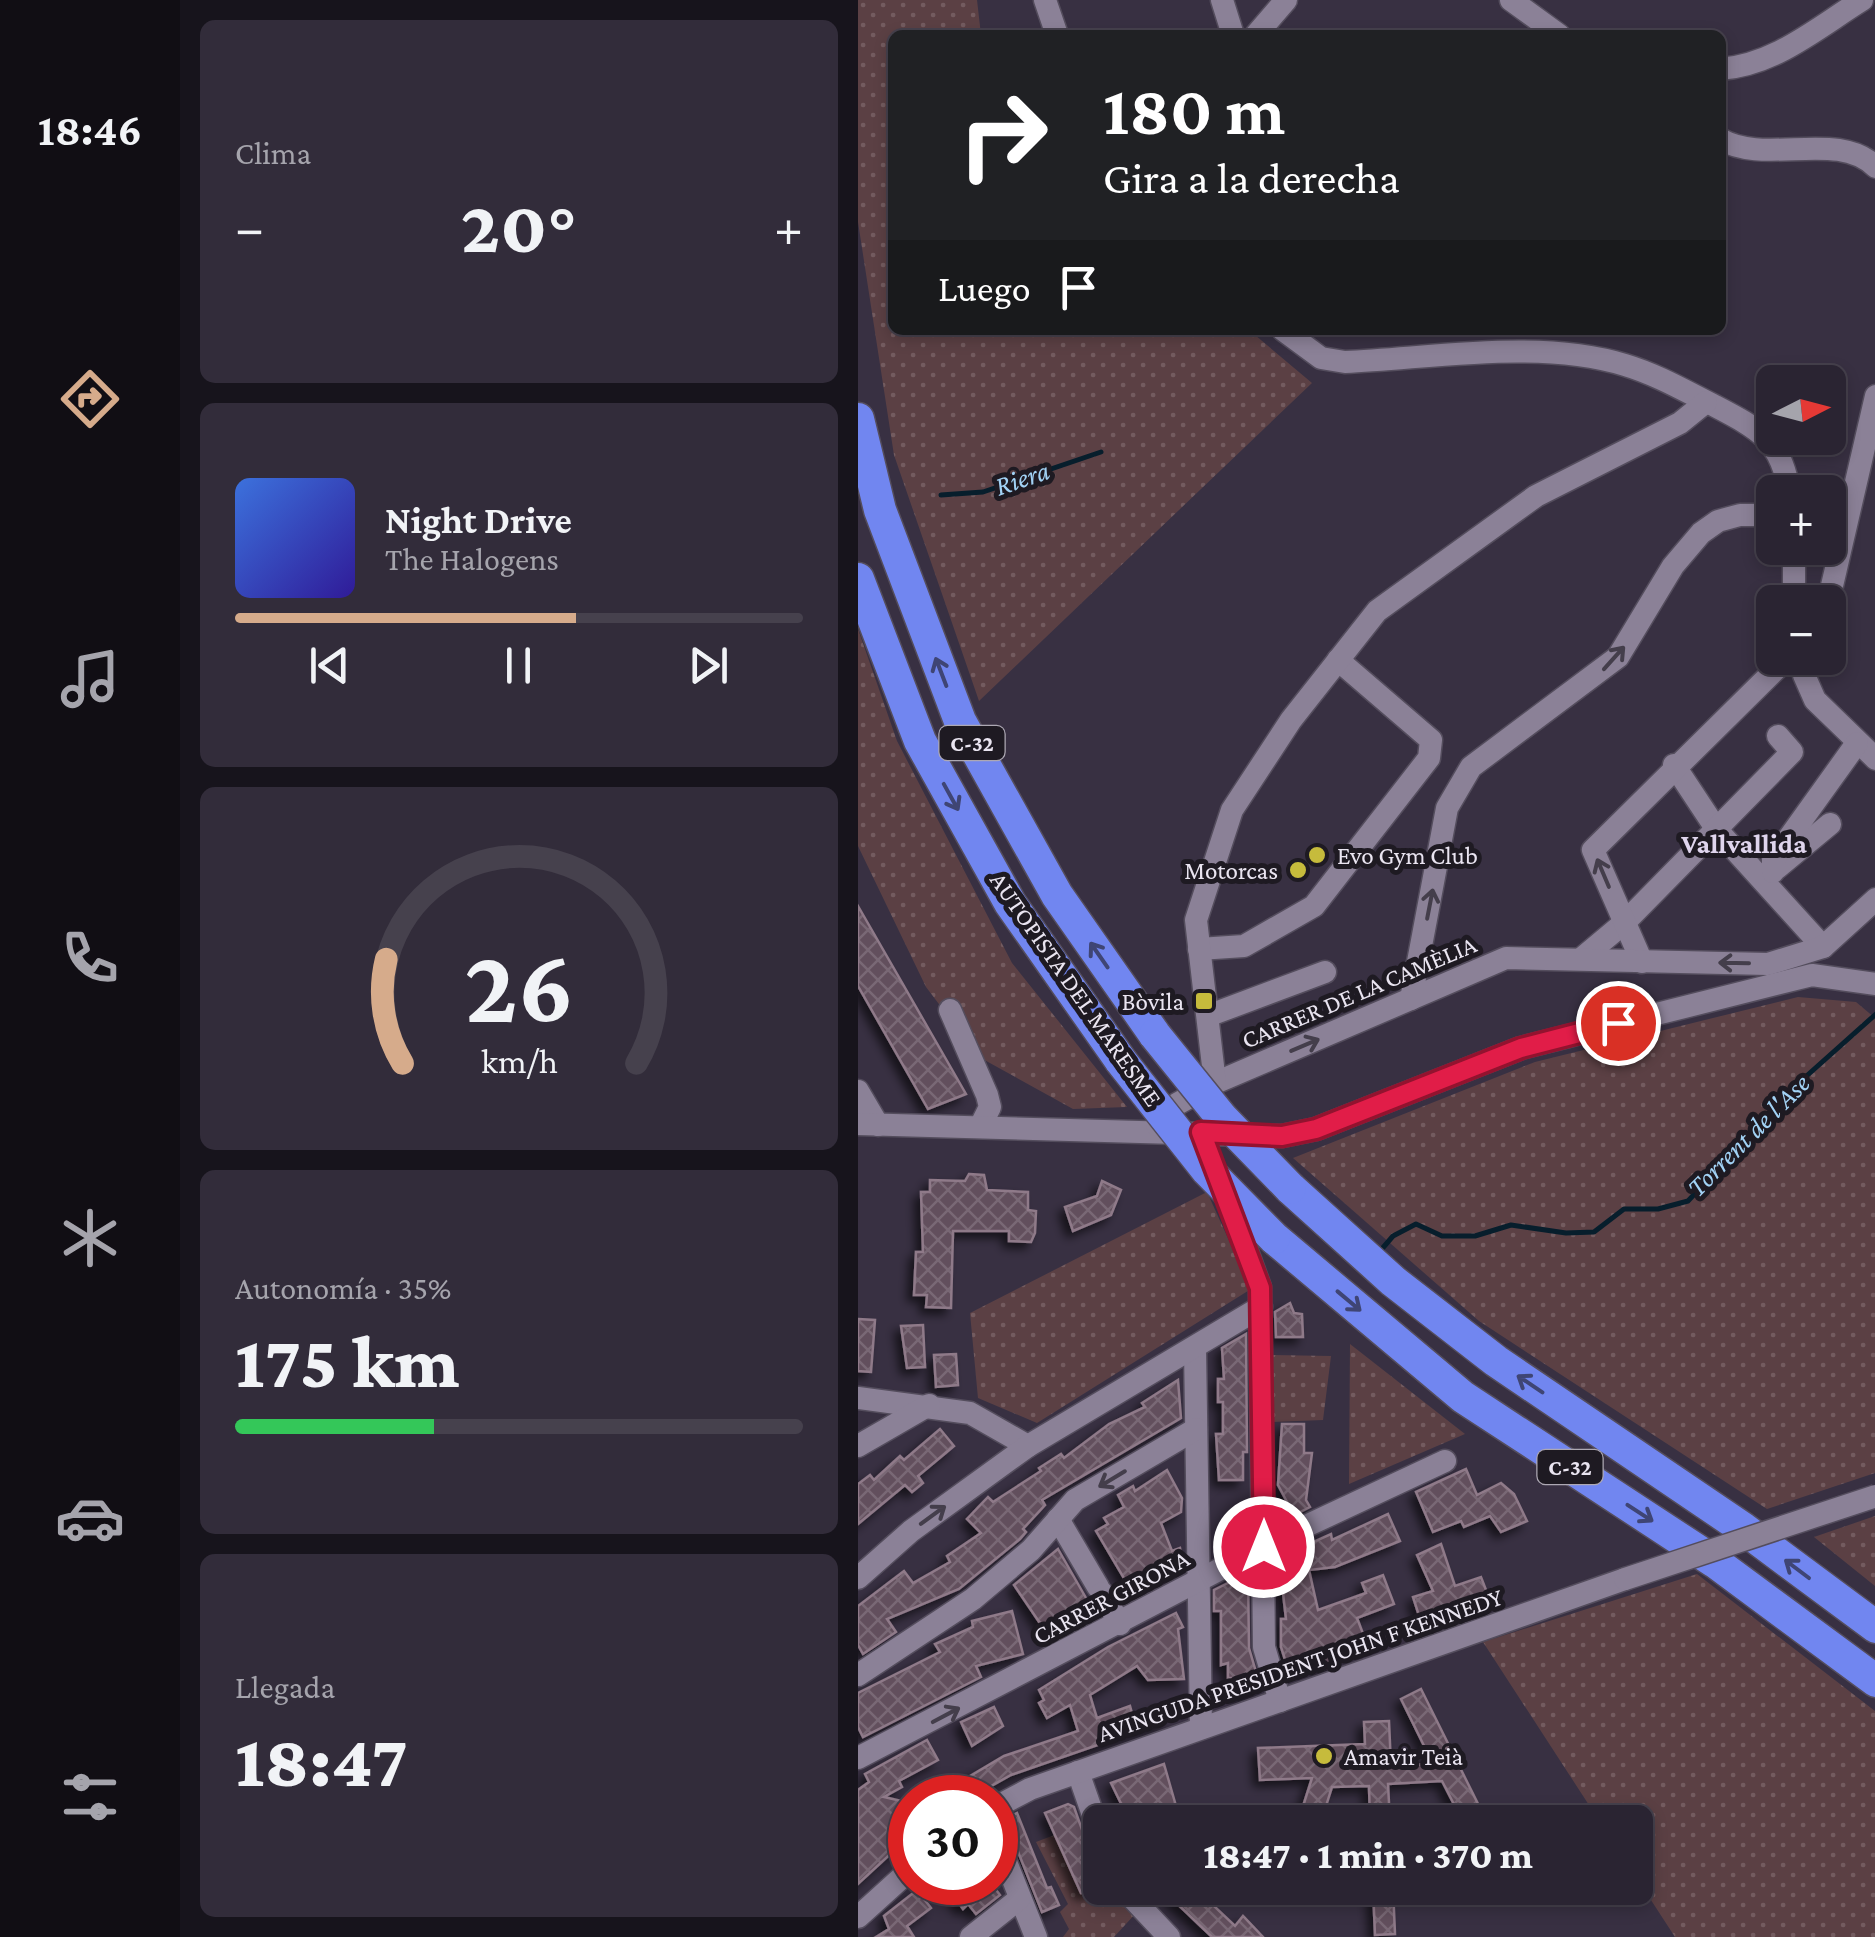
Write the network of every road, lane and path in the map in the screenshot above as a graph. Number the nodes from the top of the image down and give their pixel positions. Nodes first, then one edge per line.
1 (1045, 0) edge
2 (1222, 0) edge
3 (1286, 0) edge
4 (1511, 0) edge
5 (1862, 0) edge
6 (1054, 30) edge
7 (1231, 30) edge
8 (1260, 30) edge
9 (1552, 30) edge
10 (1726, 68) edge
11 (1726, 142) edge
12 (1876, 167) edge
13 (1290, 335) edge
14 (1876, 396) edge
15 (1706, 402) junction
16 (858, 419) edge
17 (1786, 475) edge
18 (1756, 515) edge
19 (858, 579) edge
20 (1832, 585) edge
21 (1338, 660) junction
22 (1767, 675) edge
23 (1811, 675) edge
24 (1778, 736) dead end
25 (1856, 742) junction
26 (1876, 758) edge
27 (1674, 765) junction
28 (1717, 830) junction
29 (1768, 876) junction
30 (1876, 899) edge
31 (1624, 923) junction
32 (1198, 943) junction
33 (1823, 947) junction
34 (1581, 959) junction
35 (1642, 962) junction
36 (1324, 972) dead end
37 (1842, 977) junction
38 (1876, 984) edge
39 (1876, 997) edge
40 (1411, 999) junction
41 (950, 1010) dead end
42 (1210, 1014) junction
43 (1215, 1083) junction
44 (858, 1091) edge
45 (868, 1124) edge
46 (980, 1127) junction
47 (1152, 1131) junction
48 (1201, 1132) junction
49 (1261, 1307) junction
50 (1195, 1350) junction
51 (858, 1398) edge
52 (929, 1405) junction
53 (1196, 1429) junction
54 (858, 1446) edge
55 (1028, 1446) junction
56 (1445, 1460) dead end
57 (1876, 1496) edge
58 (1058, 1519) junction
59 (1264, 1547) junction
60 (858, 1578) edge
61 (1199, 1582) junction
62 (1120, 1624) junction
63 (1876, 1628) edge
64 (858, 1675) edge
65 (1876, 1681) edge
66 (1280, 1701) junction
67 (1201, 1728) junction
68 (858, 1758) edge
69 (1078, 1772) junction
70 (1018, 1795) edge
71 (1090, 1805) edge
72 (888, 1890) edge
73 (1018, 1894) edge
74 (1020, 1899) junction
75 (1139, 1905) edge
76 (858, 1917) edge
77 (971, 1937) edge
78 (1036, 1937) edge
79 (1169, 1937) edge

1 - 6 street
2 - 7 street
3 - 8 street
4 - 9 street
5 - 10 street
11 - 12 street
13 - 15 street
14 - 20 street
15 - 17 street
15 - 21 street
63 -> 16 highway, AUTOPISTA DEL MARESME / C-32, bridge
40 -> 18 street
19 -> 65 highway, AUTOPISTA DEL MARESME / C-32, bridge
21 - 32 street
21 - 32 street
22 - 27 street
23 - 25 street
24 - 28 street
25 - 26 street
25 - 29 street
27 - 28 street
31 -> 27 street
28 - 29 street
28 - 31 street
29 - 33 street
30 - 33 street
31 - 34 street
31 - 35 street
32 - 42 street
33 -> 35 street, CARRER DE LA CAMÈLIA
34 - 35 street, CARRER DE LA CAMÈLIA
34 - 40 street, CARRER DE LA CAMÈLIA
36 - 42 street
37 - 38 street
37 - 39 street
37 - 48 street
43 -> 40 street, CARRER DE LA CAMÈLIA
41 - 46 street
42 - 43 street
43 - 47 street, CARRER DE LA CAMÈLIA
44 - 45 street
45 - 46 street
46 - 47 street
47 - 48 street
48 - 49 street
49 - 50 street
49 - 59 street
50 - 53 street
50 - 55 street
51 - 52 street
52 - 54 street
52 - 55 street
53 -> 58 street
53 - 61 street
60 -> 55 street
56 - 59 street, CARRER GIRONA
57 - 66 street, AVINGUDA PRESIDENT JOHN F KENNEDY, bridge
58 - 62 street
58 - 64 street
59 - 61 street, CARRER GIRONA
59 - 66 street
61 - 62 street, CARRER GIRONA
61 - 67 street
68 -> 62 street, CARRER GIRONA
66 - 67 street, AVINGUDA PRESIDENT JOHN F KENNEDY
67 - 69 street, AVINGUDA PRESIDENT JOHN F KENNEDY
69 - 70 street, AVINGUDA PRESIDENT JOHN F KENNEDY
69 - 71 street
72 - 76 street
73 - 74 street
74 - 77 street
74 - 78 street
75 - 79 street

